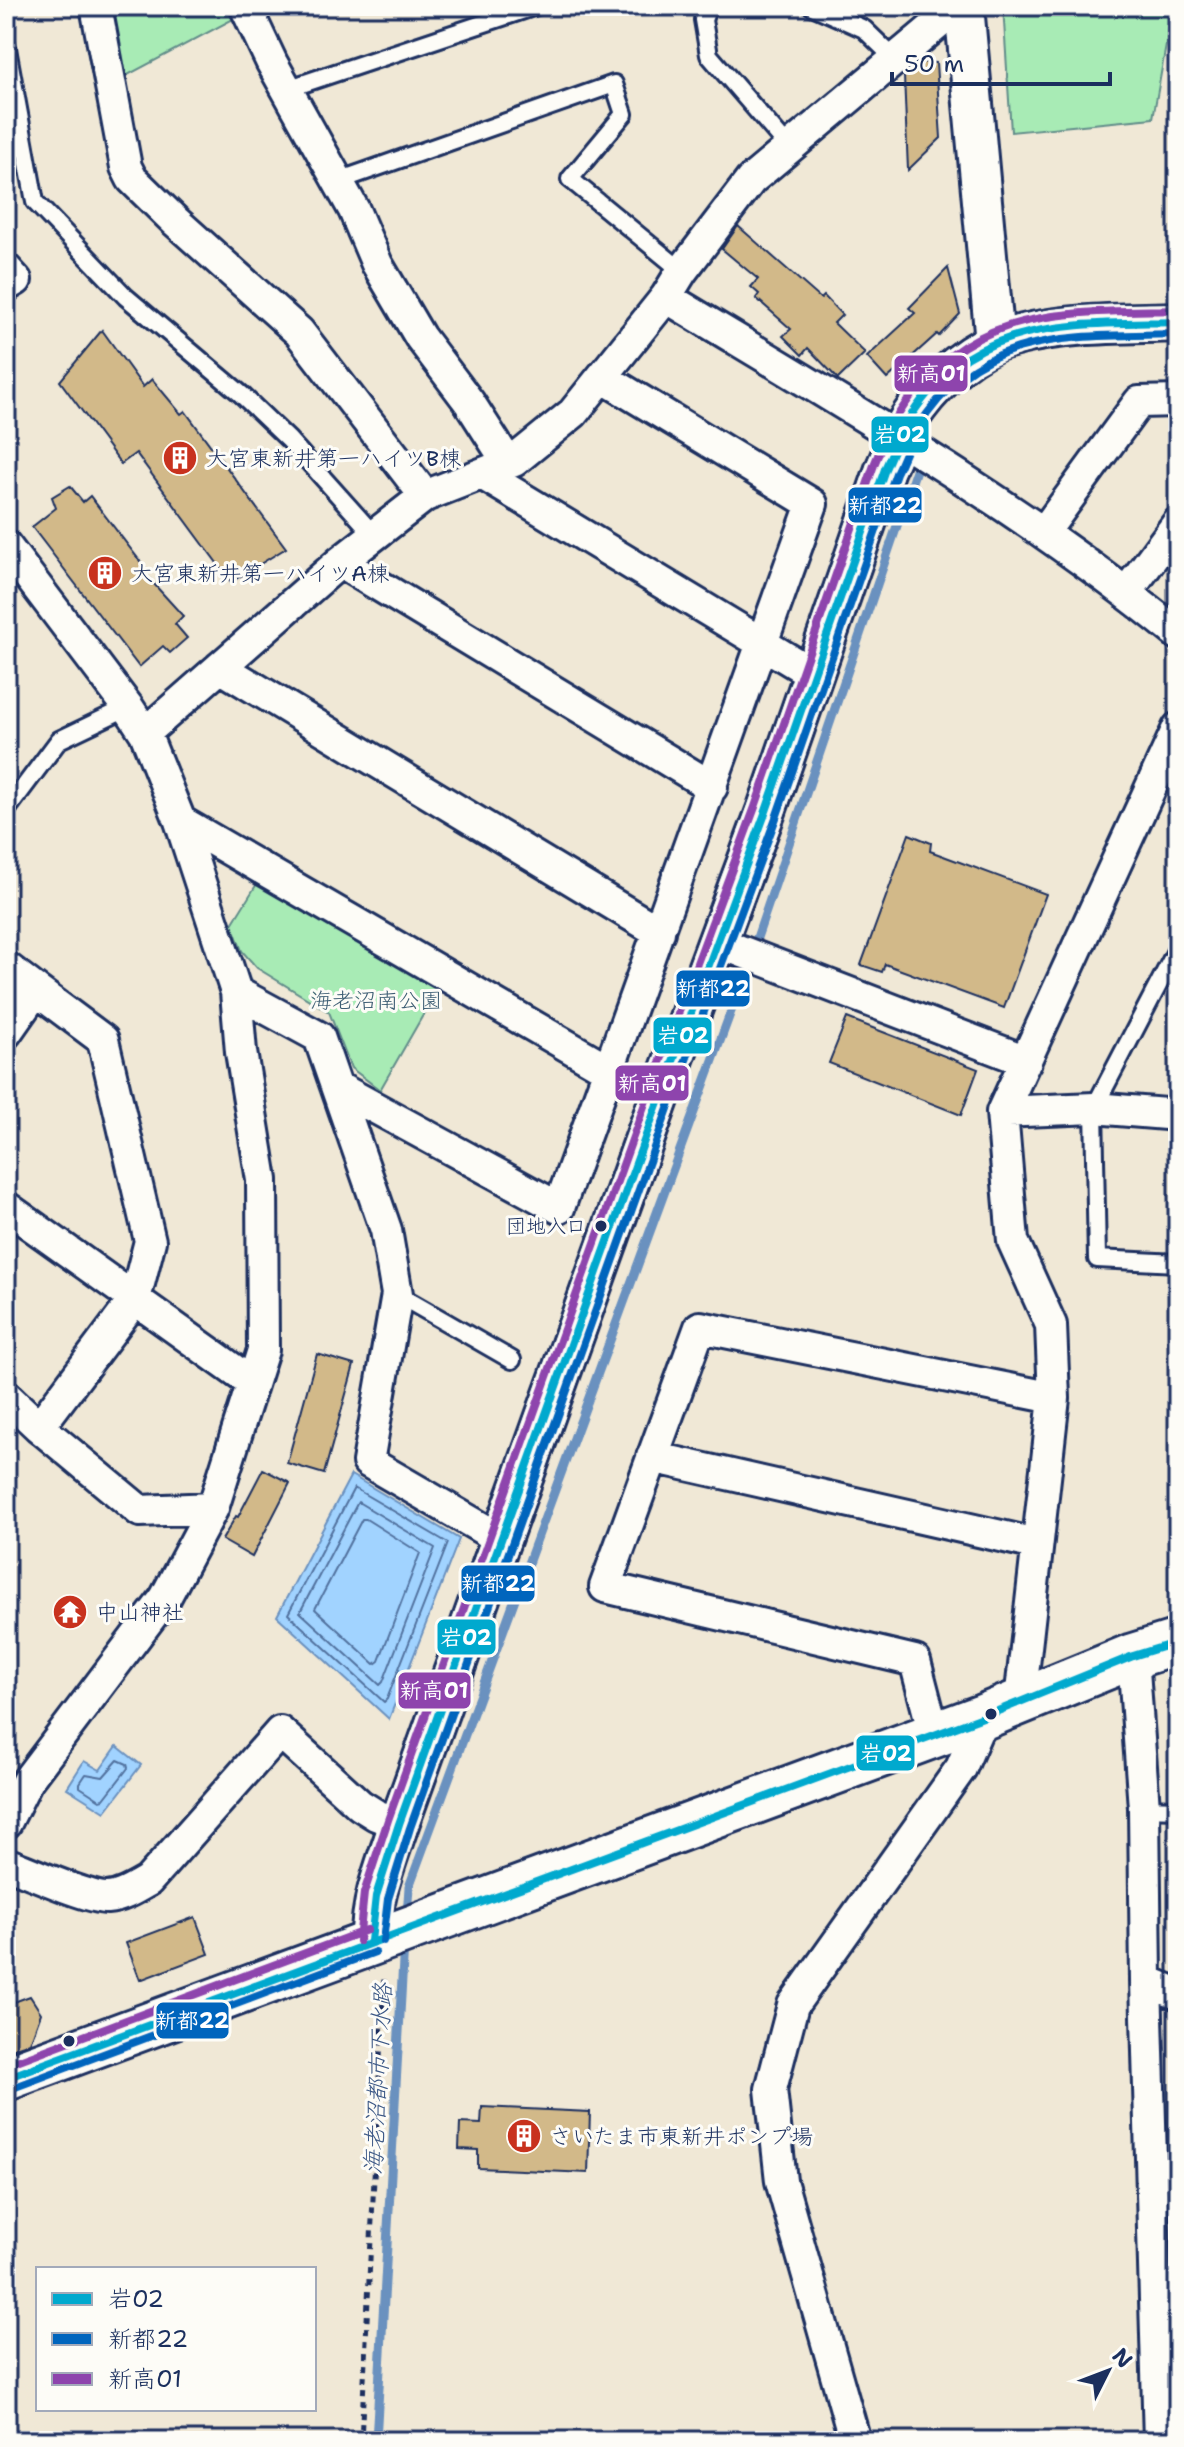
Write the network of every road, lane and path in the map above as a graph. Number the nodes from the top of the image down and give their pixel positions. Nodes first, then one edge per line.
1 (96, 6) edge
2 (245, 6) edge
3 (536, 6) edge
4 (708, 6) edge
5 (812, 6) edge
6 (961, 6) edge
7 (6, 43) edge
8 (895, 59) junction
9 (287, 89) junction
10 (789, 148) junction
11 (338, 181) junction
12 (6, 269) edge
13 (682, 271) junction
14 (6, 286) edge
15 (666, 297) junction
16 (1178, 322) edge
17 (995, 342) junction
18 (602, 377) junction
19 (1178, 401) edge
20 (899, 438) junction
21 (495, 469) junction
22 (425, 496) junction
23 (1178, 523) edge
24 (1044, 532) junction
25 (374, 535) junction
26 (6, 546) edge
27 (340, 562) junction
28 (1127, 592) junction
29 (1178, 634) edge
30 (764, 644) junction
31 (220, 667) junction
32 (813, 674) junction
33 (128, 707) junction
34 (1178, 728) edge
35 (145, 733) junction
36 (712, 787) junction
37 (6, 811) edge
38 (180, 821) junction
39 (659, 932) junction
40 (726, 945) junction
41 (1178, 947) edge
42 (6, 967) edge
43 (36, 990) junction
44 (236, 992) junction
45 (6, 1033) edge
46 (1026, 1061) junction
47 (609, 1070) junction
48 (337, 1087) junction
49 (1094, 1108) junction
50 (1002, 1112) junction
51 (1178, 1115) edge
52 (6, 1207) edge
53 (1178, 1263) edge
54 (397, 1294) junction
55 (135, 1299) junction
56 (512, 1360) dead end
57 (252, 1383) junction
58 (6, 1396) edge
59 (1054, 1398) junction
60 (39, 1427) junction
61 (652, 1457) junction
62 (213, 1508) junction
63 (502, 1540) junction
64 (1036, 1544) junction
65 (1178, 1642) edge
66 (1133, 1656) junction
67 (1002, 1709) junction
68 (934, 1734) junction
69 (1144, 1808) junction
70 (1178, 1809) edge
71 (6, 1823) edge
72 (399, 1824) junction
73 (6, 1863) edge
74 (396, 1933) junction
75 (1146, 1981) junction
76 (1178, 1994) edge
77 (6, 2078) edge
78 (361, 2441) edge
79 (855, 2441) edge
80 (1159, 2441) edge

1 - 22 street
2 - 9 street
3 - 9 lane
4 - 10 lane
5 - 8 lane
6 - 8 street
6 - 17 street
7 - 25 lane
8 - 10 street
9 - 11 street
10 - 13 street
11 - 13 lane
11 - 21 street
12 - 14 street
13 - 15 street
15 - 18 street
15 - 20 street
16 - 17 street
17 - 20 street
18 - 21 street
18 - 30 street
19 - 24 street
20 - 24 street
20 - 32 street
21 - 22 street
21 - 30 street
22 - 25 street
23 - 28 street
24 - 28 street
25 - 27 street
26 - 33 street
27 - 31 street
27 - 36 street
28 - 29 street
30 - 32 street
30 - 36 street
31 - 35 street
31 - 39 street
32 - 40 street
33 - 35 street
33 - 37 lane
34 - 46 street
35 - 38 street
36 - 39 street
38 - 44 street
38 - 47 street
39 - 47 street
40 - 46 street
40 - 63 street
41 - 49 lane
42 - 43 street
43 - 45 street
43 - 55 street
44 - 48 street
44 - 57 street
46 - 50 street
47 - 48 street
48 - 54 street
49 - 50 street
49 - 51 street
49 - 53 lane
50 - 59 street
52 - 55 street
54 - 56 lane
54 - 63 street
55 - 57 street
55 - 60 street
57 - 62 street
58 - 60 street
59 - 61 street
59 - 64 street
60 - 62 street
61 - 64 street
61 - 68 street
62 - 71 street
63 - 72 street
64 - 67 street
65 - 66 main road
66 - 67 main road
66 - 69 street
67 - 68 main road
67 - 79 street
68 - 74 main road
69 - 70 lane
69 - 75 street
72 - 73 street
72 - 74 street
74 - 77 main road
74 - 78 path
75 - 76 street
75 - 80 street

